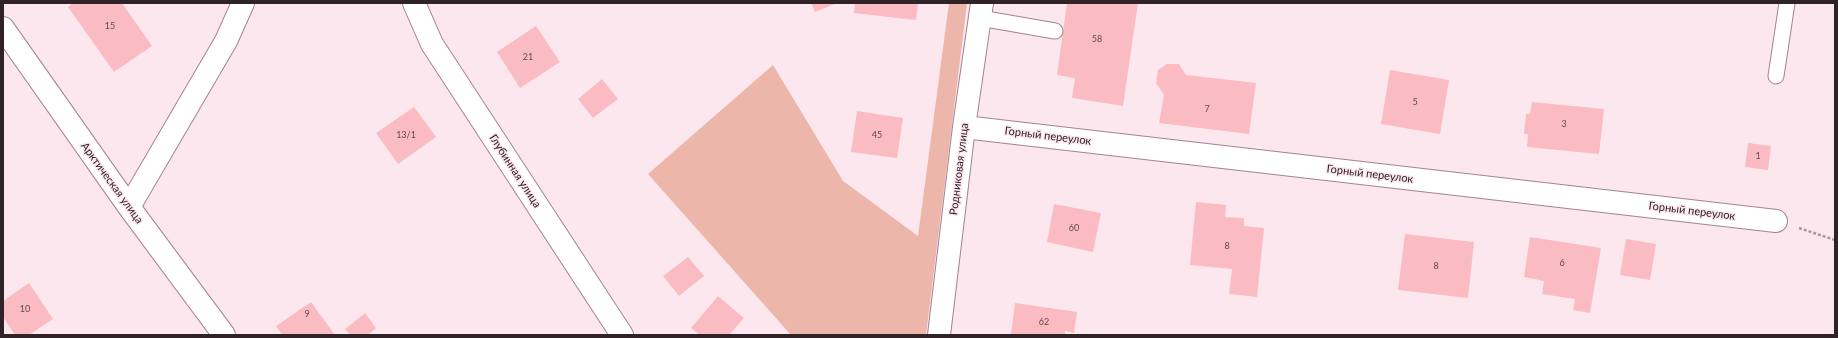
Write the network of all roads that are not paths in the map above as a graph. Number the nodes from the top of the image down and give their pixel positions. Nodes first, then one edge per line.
1 (243, 3) edge
2 (414, 3) edge
3 (1787, 3) edge
4 (981, 11) edge
5 (3, 28) edge
6 (1055, 31) dead end
7 (1776, 76) dead end
8 (964, 126) junction
9 (129, 207) junction
10 (1776, 220) road end
11 (224, 335) edge
12 (622, 335) edge
13 (939, 335) edge

1 - 9 street
2 - 12 street, Глубинная улица
3 - 7 lane
4 - 6 lane
4 - 8 street, Родниковая улица
5 - 9 street, Арктическая улица
8 - 10 street, Горный переулок
8 - 13 street, Родниковая улица
9 - 11 street, Арктическая улица

